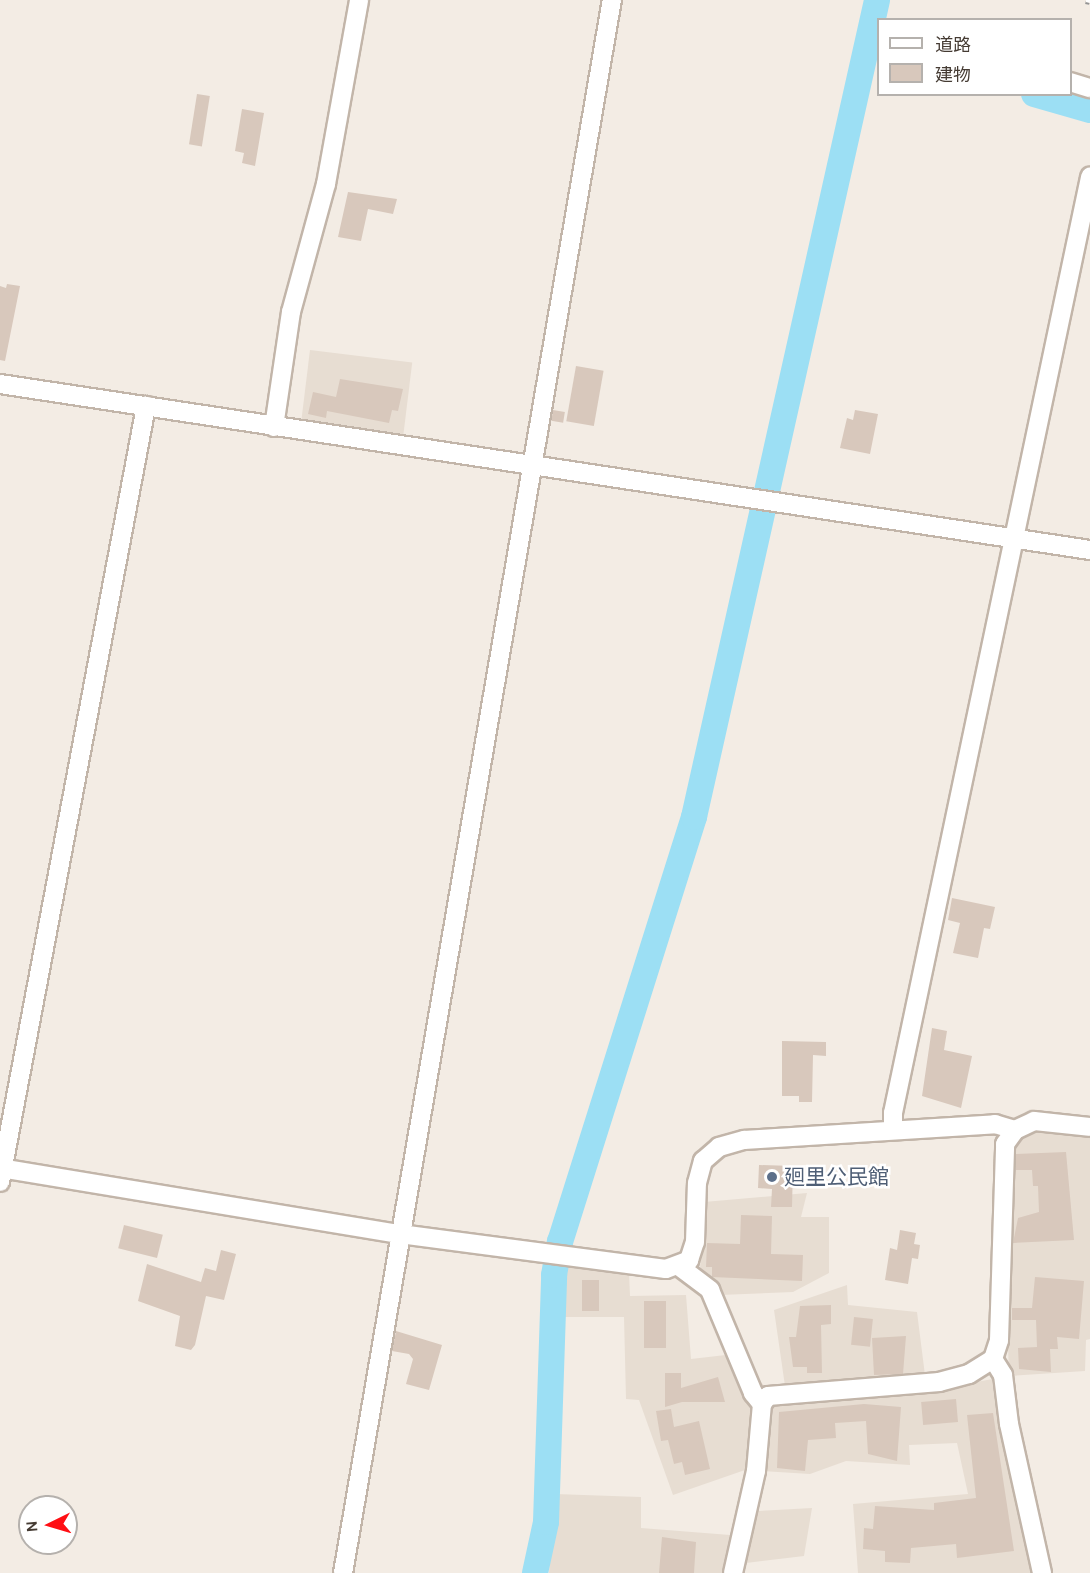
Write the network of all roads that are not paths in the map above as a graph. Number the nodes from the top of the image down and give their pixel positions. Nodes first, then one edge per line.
1 (359, 0) edge
2 (612, 0) edge
3 (1072, 82) edge
4 (1090, 88) edge
5 (1090, 177) edge
6 (0, 384) edge
7 (146, 406) junction
8 (274, 427) junction
9 (531, 465) junction
10 (1014, 538) junction
11 (1090, 550) edge
12 (1090, 1127) edge
13 (893, 1130) junction
14 (1015, 1130) junction
15 (1, 1173) edge
16 (400, 1234) junction
17 (680, 1267) junction
18 (993, 1359) junction
19 (762, 1404) junction
20 (343, 1573) edge
21 (733, 1573) edge
22 (1042, 1573) edge

1 - 8 street
2 - 9 street
3 - 4 street
5 - 10 street
6 - 7 street
7 - 8 street
7 - 15 street
8 - 9 street
9 - 10 street
9 - 16 street
10 - 11 street
10 - 13 street
12 - 14 street
13 - 14 street
13 - 17 street
14 - 18 street
15 - 16 street
16 - 17 street
16 - 20 street
17 - 19 street
18 - 19 street
18 - 22 street
19 - 21 street

